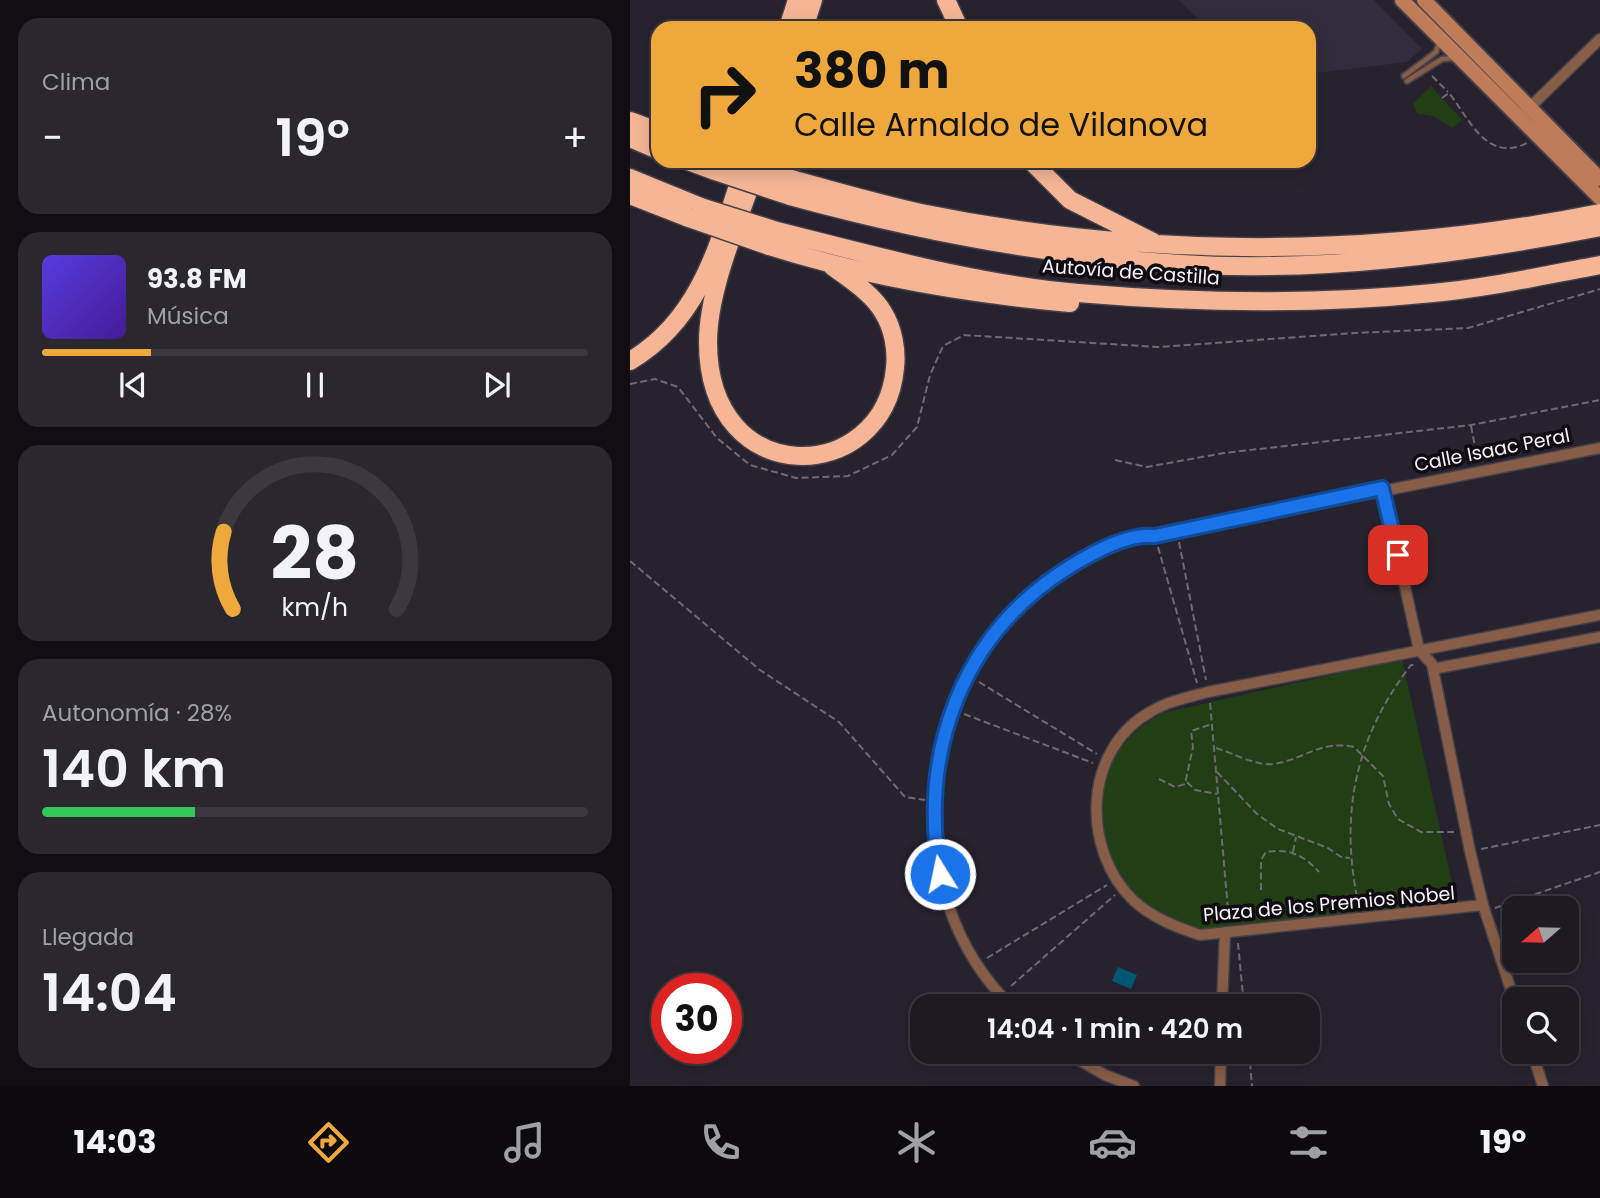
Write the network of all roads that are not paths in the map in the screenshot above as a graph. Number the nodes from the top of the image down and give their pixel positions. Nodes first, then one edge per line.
1 (797, 0) edge
2 (813, 0) edge
3 (946, 0) edge
4 (1402, 0) edge
5 (1424, 0) edge
6 (791, 21) edge
7 (806, 21) edge
8 (956, 21) edge
9 (1440, 38) junction
10 (1600, 39) edge
11 (1459, 58) junction
12 (1404, 76) dead end
13 (1407, 81) dead end
14 (1525, 113) junction
15 (630, 121) edge
16 (651, 128) edge
17 (630, 138) edge
18 (651, 147) edge
19 (1569, 157) junction
20 (707, 168) edge
21 (744, 168) edge
22 (752, 168) edge
23 (757, 168) edge
24 (1038, 168) edge
25 (630, 178) edge
26 (1600, 178) edge
27 (794, 188) junction
28 (630, 195) edge
29 (1600, 198) edge
30 (695, 212) junction
31 (1600, 213) edge
32 (1600, 227) edge
33 (773, 238) junction
34 (1153, 242) junction
35 (1600, 265) edge
36 (832, 266) junction
37 (1242, 301) junction
38 (630, 361) edge
39 (1600, 448) edge
40 (1382, 488) junction
41 (1600, 615) edge
42 (1600, 637) edge
43 (1419, 650) junction
44 (1433, 667) junction
45 (1484, 909) junction
46 (1230, 932) junction
47 (1510, 987) edge
48 (999, 994) edge
49 (1223, 994) edge
50 (1086, 1064) edge
51 (1221, 1064) edge
52 (1536, 1064) edge
53 (1134, 1086) edge
54 (1220, 1086) edge
55 (1543, 1086) edge

1 - 6 highway
2 - 7 highway
3 - 8 highway
4 - 9 street
5 - 14 street
9 - 11 street
9 - 12 lane
10 - 14 street
11 - 13 lane
11 - 14 street
14 - 19 street
14 - 19 street
15 - 16 highway
17 - 18 highway
19 - 26 street
19 - 29 street
20 - 27 highway, Autovía de Castilla, bridge
21 - 38 highway
22 - 27 highway, bridge
23 - 36 highway
24 - 34 highway
25 - 30 highway, Autovía de Castilla
27 - 32 highway, Autovía de Castilla
27 - 34 highway
28 - 30 highway
30 - 33 highway, Autovía de Castilla, bridge
31 - 34 highway
33 - 36 highway
33 - 37 highway, Autovía de Castilla
35 - 37 highway, Autovía de Castilla
36 - 37 highway
39 - 40 street, Calle Isaac Peral
40 - 43 street
40 - 48 street, Calle Isaac Peral
41 - 43 street, Plaza de los Premios Nobel
42 - 44 street
43 - 44 street
43 - 46 street, Plaza de los Premios Nobel
44 - 45 street
45 - 46 street, Plaza de los Premios Nobel
45 - 47 street
46 - 49 street
50 - 53 street
51 - 54 street
52 - 55 street

